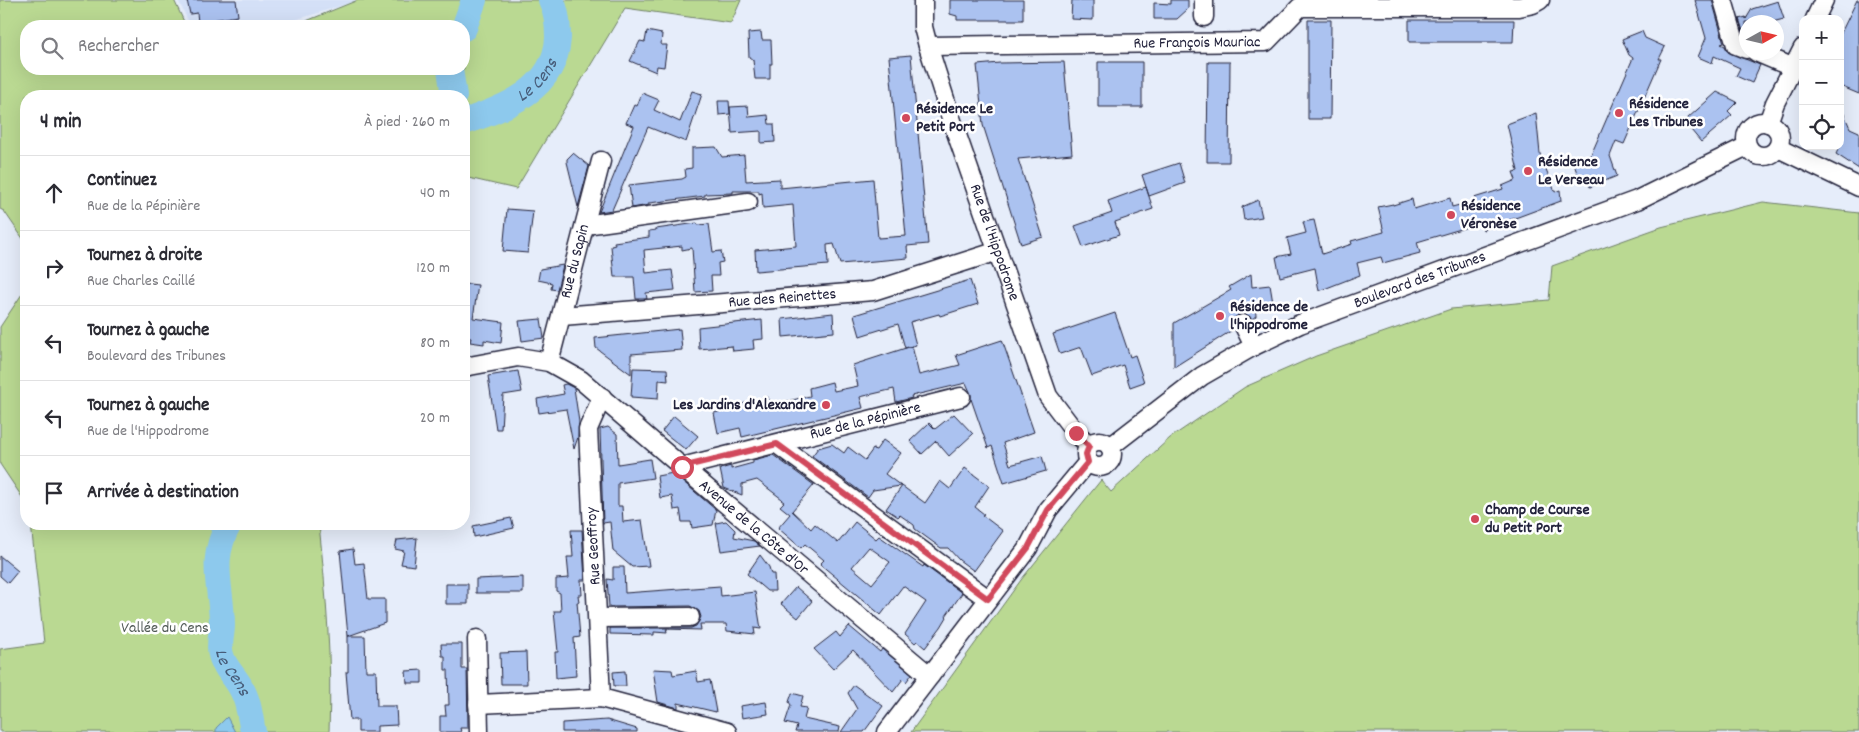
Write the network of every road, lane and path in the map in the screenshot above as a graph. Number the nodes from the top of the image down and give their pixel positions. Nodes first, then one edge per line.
1 (923, 0) edge
2 (1540, 0) edge
3 (1723, 0) edge
4 (1824, 0) edge
5 (1817, 15) edge
6 (1739, 45) edge
7 (928, 46) junction
8 (1799, 57) edge
9 (1775, 60) edge
10 (1794, 68) junction
11 (1768, 123) junction
12 (1747, 146) junction
13 (1778, 148) junction
14 (601, 161) dead end
15 (1859, 186) edge
16 (748, 202) dead end
17 (585, 225) junction
18 (998, 251) junction
19 (562, 316) junction
20 (1243, 324) dead end
21 (1254, 346) junction
22 (549, 362) junction
23 (470, 366) edge
24 (602, 397) junction
25 (961, 397) dead end
26 (777, 444) junction
27 (1089, 454) junction
28 (682, 467) junction
29 (988, 599) junction
30 (690, 617) dead end
31 (598, 618) junction
32 (477, 639) dead end
33 (930, 676) junction
34 (602, 698) junction
35 (478, 704) junction
36 (479, 732) edge
37 (727, 732) edge
38 (887, 732) edge

1 - 7 street, Rue de l'Hippodrome
2 - 7 street, Rue François Mauriac
3 - 6 street
4 - 5 street
7 - 18 street, Rue de l'Hippodrome
8 - 10 street
9 - 10 street
10 - 11 street
11 - 12 street
11 - 13 street
12 - 13 street
12 - 21 street, Boulevard des Tribunes
13 - 15 street
14 - 17 street, Rue du Sapin
16 - 17 street
17 - 19 street, Rue du Sapin
18 - 19 street, Rue des Reinettes
18 - 27 street, Rue de l'Hippodrome
19 - 22 street, Rue du Sapin
20 - 21 street
21 - 27 street, Boulevard des Tribunes
22 - 23 street, Avenue de la Côte d'Or
22 - 24 street, Avenue de la Côte d'Or
24 - 28 street, Avenue de la Côte d'Or
24 - 31 street, Rue Geoffroy
25 - 26 street, Rue de la Pépinière
26 - 28 street, Rue de la Pépinière
26 - 29 street
27 - 29 street
28 - 33 street, Avenue de la Côte d'Or
29 - 33 street
30 - 31 street
31 - 34 street, Rue Geoffroy
32 - 35 street
33 - 38 street
34 - 35 street
34 - 37 street
35 - 36 street

